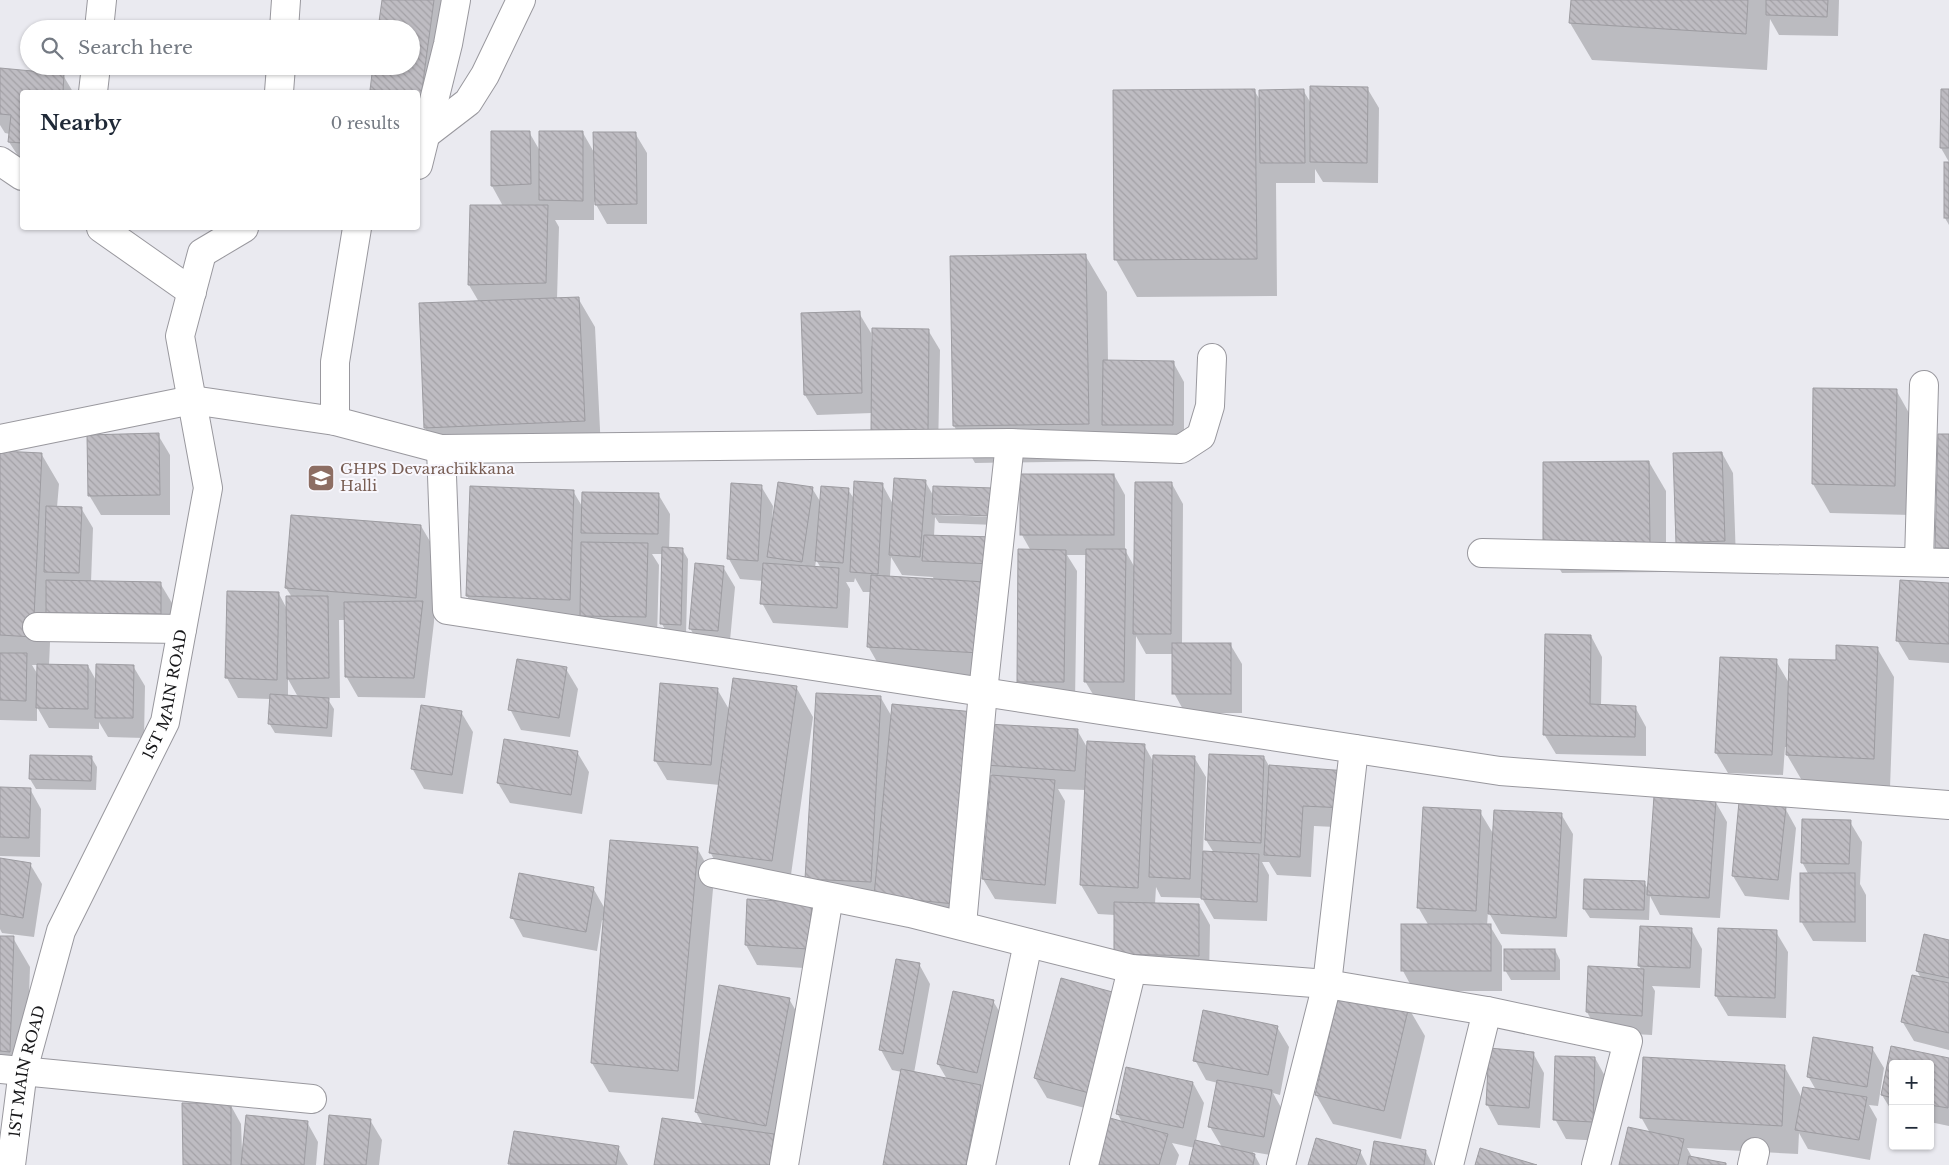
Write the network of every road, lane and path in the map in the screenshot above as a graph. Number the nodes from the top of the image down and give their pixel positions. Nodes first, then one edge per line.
1 (102, 0) edge
2 (286, 0) edge
3 (456, 0) edge
4 (521, 0) edge
5 (100, 20) edge
6 (285, 20) edge
7 (95, 75) edge
8 (280, 75) edge
9 (93, 90) edge
10 (279, 90) edge
11 (425, 135) junction
12 (420, 156) edge
13 (0, 161) edge
14 (20, 175) edge
15 (104, 230) edge
16 (241, 230) edge
17 (357, 230) edge
18 (192, 292) junction
19 (1212, 358) dead end
20 (1924, 385) dead end
21 (192, 400) junction
22 (335, 421) junction
23 (0, 439) edge
24 (1010, 443) junction
25 (440, 449) junction
26 (1482, 553) dead end
27 (1919, 562) junction
28 (1949, 563) edge
29 (37, 626) dead end
30 (182, 629) junction
31 (983, 692) junction
32 (1354, 749) junction
33 (1949, 805) edge
34 (713, 873) dead end
35 (830, 897) junction
36 (962, 925) junction
37 (1028, 943) junction
38 (1132, 969) junction
39 (1327, 984) junction
40 (1487, 1011) junction
41 (12, 1069) edge
42 (312, 1099) dead end
43 (11, 1165) edge
44 (784, 1165) edge
45 (981, 1165) edge
46 (1084, 1165) edge
47 (1281, 1165) edge
48 (1449, 1165) edge
49 (1596, 1165) edge

1 - 5 street
2 - 6 street
3 - 11 street
4 - 11 street
7 - 9 street
8 - 10 street
11 - 12 street
13 - 14 street
15 - 18 street
16 - 18 street, 1ST MAIN ROAD
17 - 22 street
18 - 21 street, 1ST MAIN ROAD
19 - 24 street
20 - 27 street
21 - 22 street
21 - 23 street
21 - 30 street, 1ST MAIN ROAD
22 - 25 street
24 - 25 street
24 - 31 street
25 - 31 street
26 - 27 street
27 - 28 street
29 - 30 street
30 - 41 street, 1ST MAIN ROAD
31 - 32 street
31 - 36 street
32 - 33 street
32 - 39 street
34 - 35 street
35 - 36 street
35 - 44 street
36 - 37 street
37 - 38 street
37 - 45 street
38 - 39 street
38 - 46 street
39 - 40 street
39 - 47 street
40 - 48 street
40 - 49 street
41 - 42 street
41 - 43 street, 1ST MAIN ROAD

